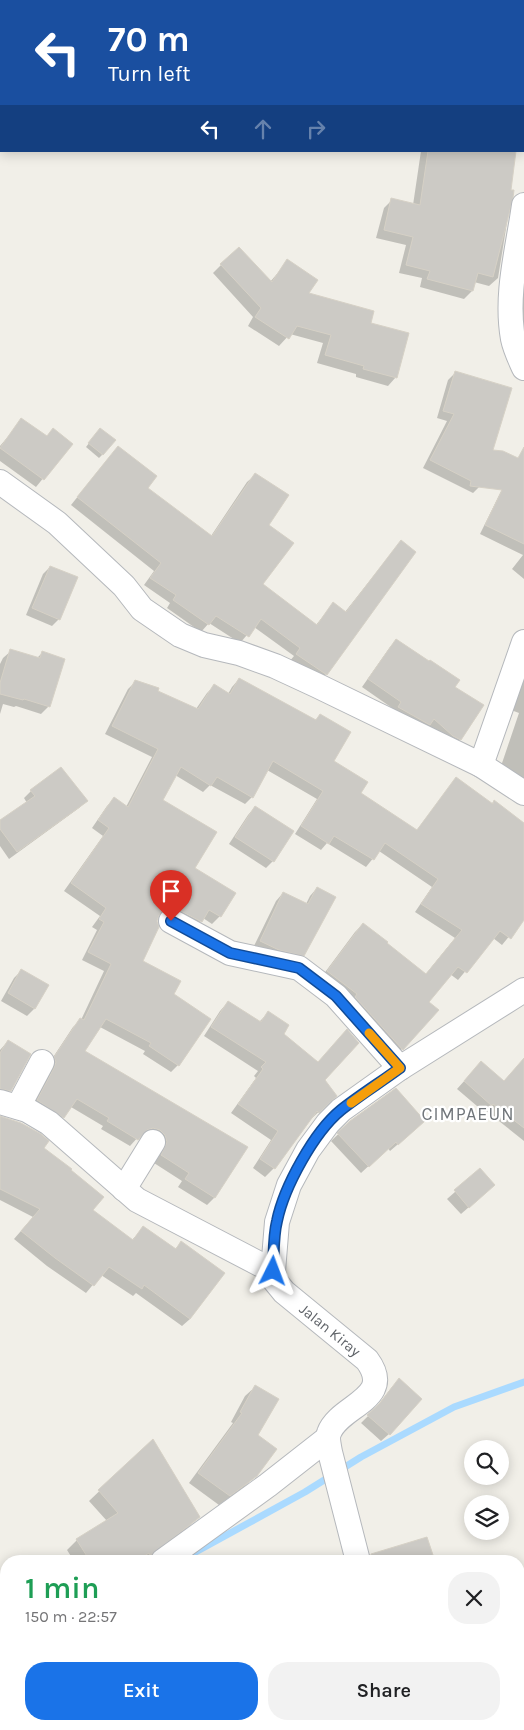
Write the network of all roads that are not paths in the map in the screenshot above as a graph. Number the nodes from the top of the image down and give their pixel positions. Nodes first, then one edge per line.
1 (524, 205) edge
2 (524, 368) edge
3 (0, 482) edge
4 (524, 642) edge
5 (480, 765) junction
6 (524, 793) edge
7 (171, 921) dead end
8 (524, 990) edge
9 (42, 1062) dead end
10 (400, 1068) junction
11 (9, 1104) edge
12 (153, 1142) dead end
13 (124, 1189) junction
14 (273, 1271) junction
15 (329, 1445) junction
16 (171, 1555) edge
17 (356, 1555) edge

1 - 2 street
3 - 5 street
4 - 5 street
5 - 6 street
7 - 10 street
8 - 10 street
9 - 11 street
10 - 14 street
11 - 13 street
12 - 13 street
13 - 14 street
14 - 15 street, Jalan Kiray
15 - 16 street, Jalan Kiray
15 - 17 street

